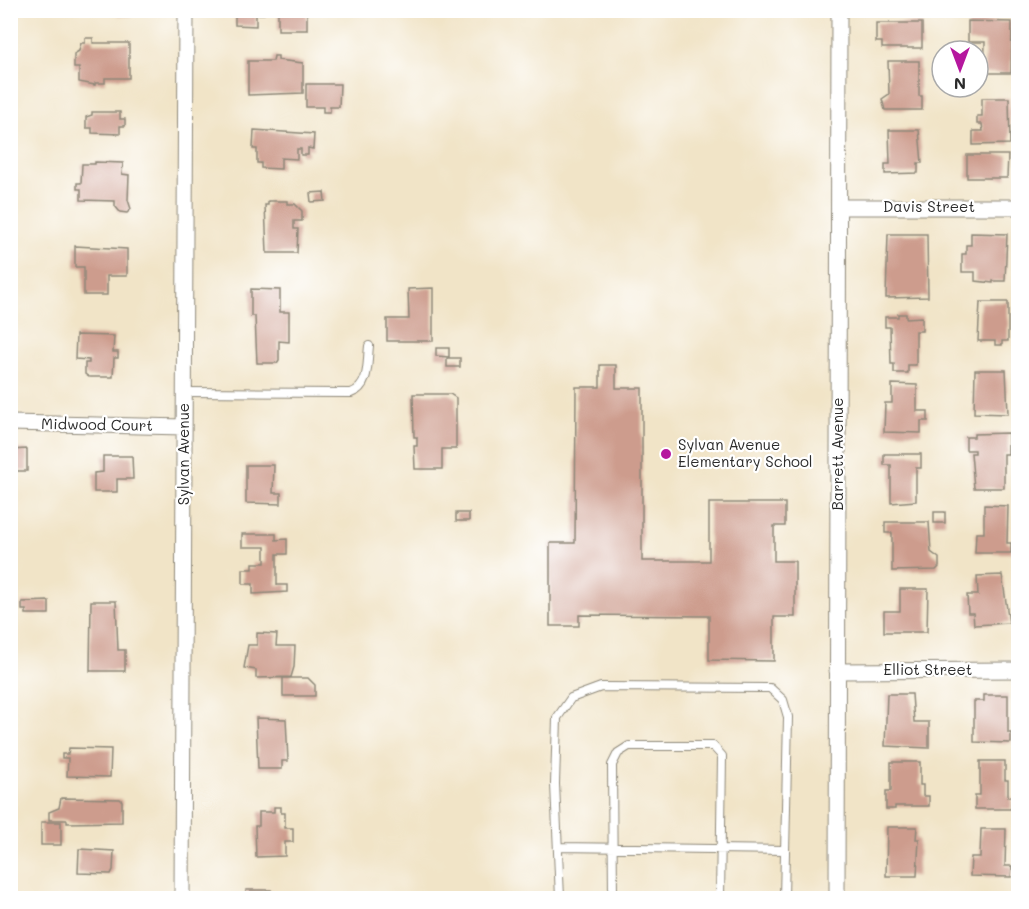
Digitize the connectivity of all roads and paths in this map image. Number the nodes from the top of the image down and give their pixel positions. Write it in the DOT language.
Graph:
graph roads {
  1 [pos="186,10"];
  2 [pos="839,10"];
  3 [pos="840,207"];
  4 [pos="1018,207"];
  5 [pos="369,346"];
  6 [pos="184,392"];
  7 [pos="10,423"];
  8 [pos="184,427"];
  9 [pos="1018,670"];
  10 [pos="837,671"];
  11 [pos="558,847"];
  12 [pos="613,848"];
  13 [pos="720,849"];
  14 [pos="784,850"];
  15 [pos="182,898"];
  16 [pos="560,898"];
  17 [pos="613,898"];
  18 [pos="720,898"];
  19 [pos="784,898"];
  20 [pos="837,898"];
  1 -- 6 [label="street, Sylvan Avenue"];
  2 -- 3 [label="street, Barrett Avenue"];
  3 -- 4 [label="street, Davis Street"];
  3 -- 10 [label="street, Barrett Avenue"];
  5 -- 6 [label="lane"];
  6 -- 8 [label="street, Sylvan Avenue"];
  7 -- 8 [label="street, Midwood Court"];
  8 -- 15 [label="street, Sylvan Avenue"];
  9 -- 10 [label="street, Elliot Street"];
  10 -- 20 [label="street, Barrett Avenue"];
  11 -- 12 [label="lane"];
  11 -- 14 [label="lane"];
  11 -- 16 [label="lane"];
  12 -- 13 [label="lane"];
  12 -- 13 [label="lane"];
  12 -- 17 [label="lane"];
  13 -- 14 [label="lane"];
  13 -- 18 [label="lane"];
  14 -- 19 [label="lane"];
}
